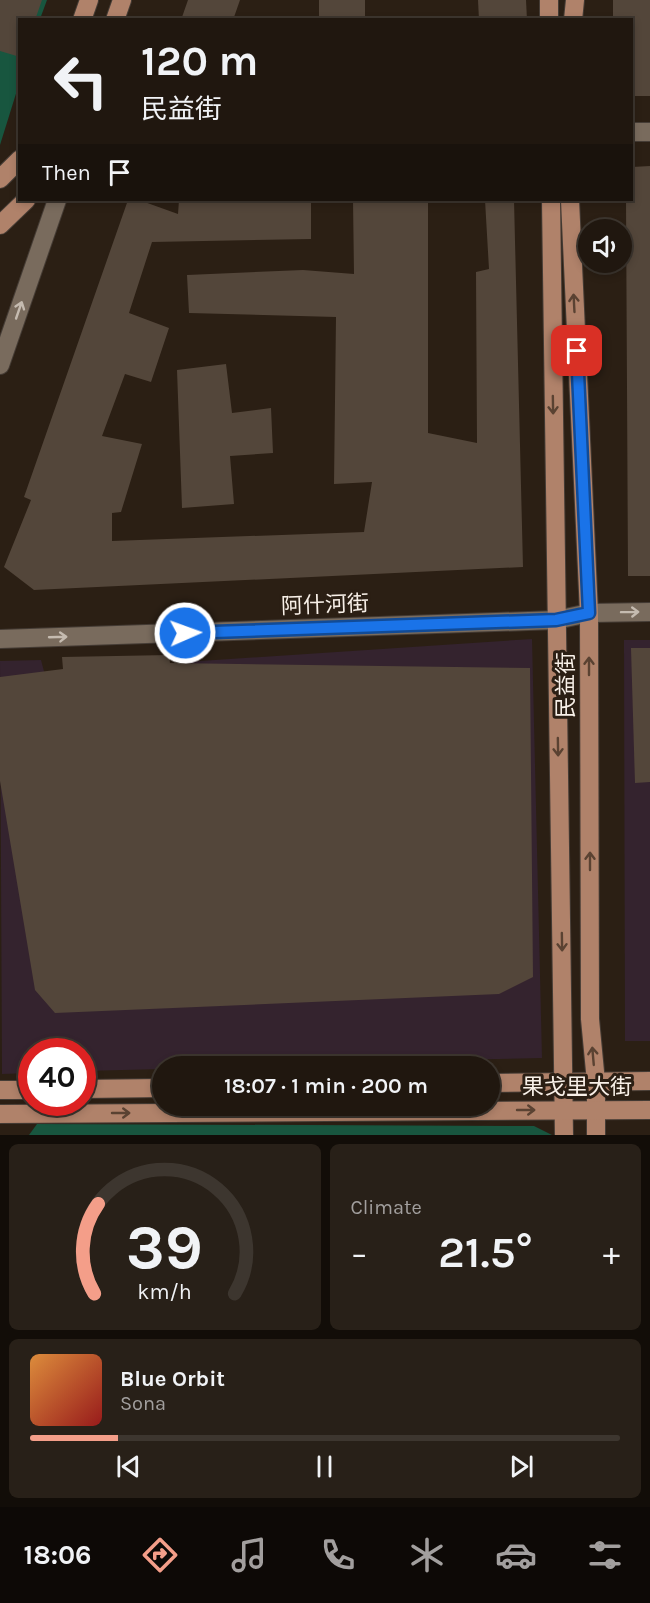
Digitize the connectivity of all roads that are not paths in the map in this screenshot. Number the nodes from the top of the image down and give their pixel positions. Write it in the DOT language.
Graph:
graph roads {
  1 [pos="89,0"];
  2 [pos="549,0"];
  3 [pos="575,0"];
  4 [pos="83,18"];
  5 [pos="549,18"];
  6 [pos="573,18"];
  7 [pos="633,132"];
  8 [pos="650,132"];
  9 [pos="18,161"];
  10 [pos="0,179"];
  11 [pos="25,201"];
  12 [pos="57,201"];
  13 [pos="551,201"];
  14 [pos="570,201"];
  15 [pos="0,225"];
  16 [pos="0,365"];
  17 [pos="650,612"];
  18 [pos="589,613"];
  19 [pos="556,620"];
  20 [pos="0,639"];
  21 [pos="564,1081"];
  22 [pos="650,1081"];
  23 [pos="596,1082"];
  24 [pos="500,1083"];
  25 [pos="152,1088"];
  26 [pos="96,1089"];
  27 [pos="0,1090"];
  28 [pos="18,1090"];
  29 [pos="564,1109"];
  30 [pos="650,1110"];
  31 [pos="596,1111"];
  32 [pos="0,1114"];
  33 [pos="564,1135"];
  34 [pos="596,1135"];
  1 -- 4 [label="main road"];
  2 -- 5 [label="main road"];
  3 -- 6 [label="main road"];
  7 -- 8 [label="street"];
  9 -- 10 [label="main road"];
  11 -- 15 [label="main road"];
  16 -- 12 [label="street, one-way"];
  13 -- 19 [label="main road, 民益街, one-way"];
  18 -- 14 [label="main road, 民益街, one-way"];
  18 -- 17 [label="street, 阿什河街, one-way"];
  18 -- 19 [label="street, 阿什河街"];
  23 -- 18 [label="main road, 民益街, one-way"];
  20 -- 19 [label="street, 阿什河街, one-way"];
  19 -- 21 [label="main road, 民益街, one-way"];
  21 -- 23 [label="main road, 果戈里大街"];
  21 -- 24 [label="main road, 果戈里大街"];
  21 -- 29 [label="main road, 民益街"];
  22 -- 23 [label="main road, 果戈里大街"];
  23 -- 31 [label="main road, 民益街"];
  25 -- 26 [label="main road"];
  27 -- 28 [label="main road"];
  29 -- 31 [label="main road, 果戈里大街"];
  32 -- 29 [label="main road, 果戈里大街, one-way"];
  29 -- 33 [label="main road, 民益街"];
  30 -- 31 [label="main road, 果戈里大街"];
  31 -- 34 [label="main road, 民益街"];
}
